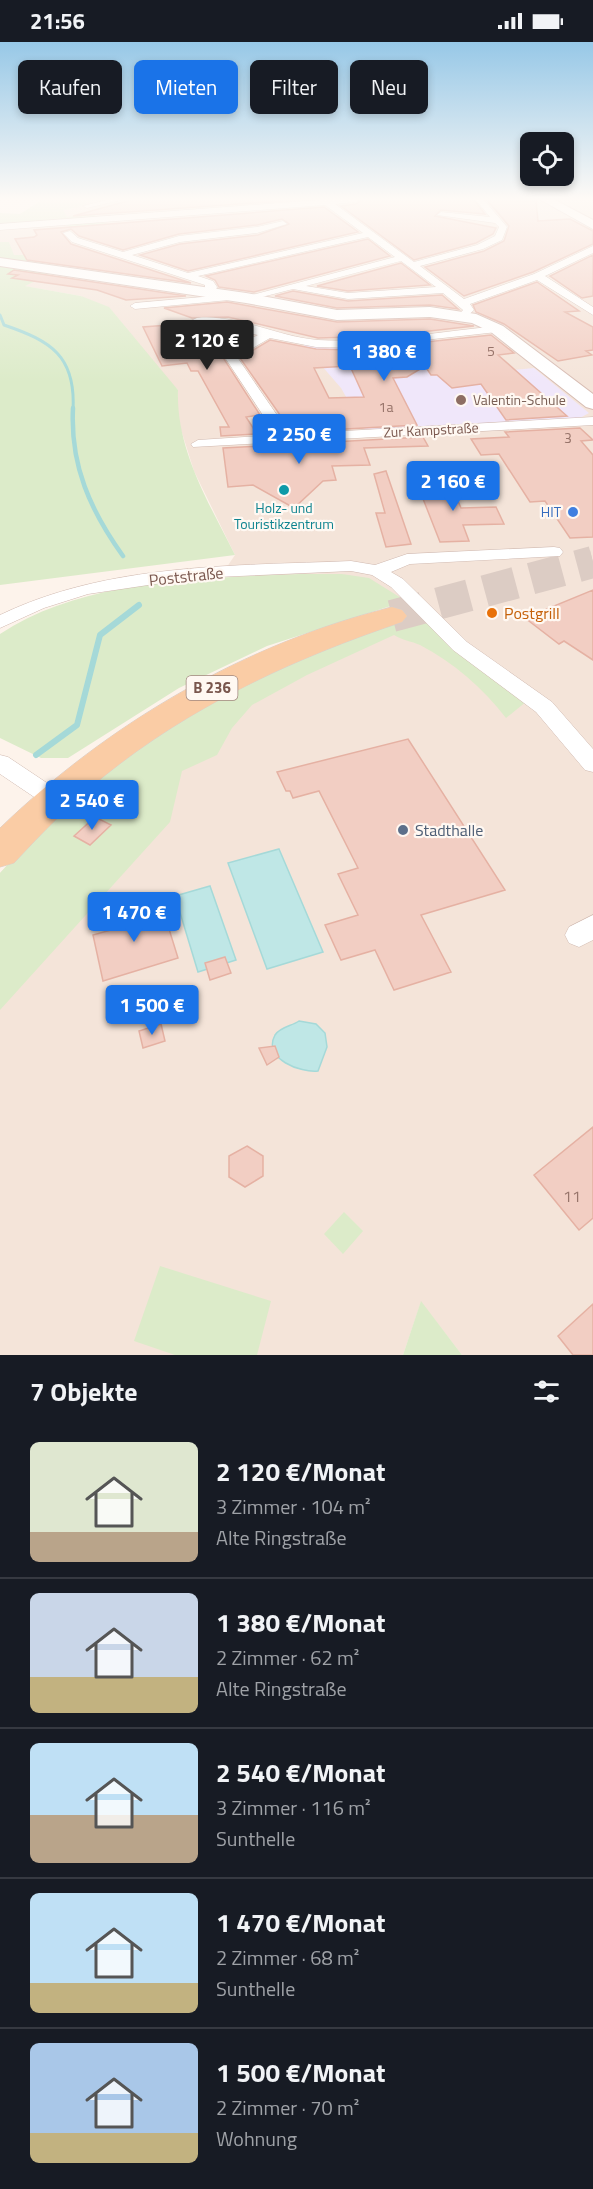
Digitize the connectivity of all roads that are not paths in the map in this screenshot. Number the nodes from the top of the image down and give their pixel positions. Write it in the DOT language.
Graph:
graph roads {
  1 [pos="142,261"];
  2 [pos="251,261"];
  3 [pos="389,261"];
  4 [pos="407,261"];
  5 [pos="426,261"];
  6 [pos="568,261"];
  7 [pos="0,262"];
  8 [pos="413,265"];
  9 [pos="187,276"];
  10 [pos="538,276"];
  11 [pos="291,286"];
  12 [pos="445,290"];
  13 [pos="210,293"];
  14 [pos="242,298"];
  15 [pos="135,306"];
  16 [pos="464,310"];
  17 [pos="593,312"];
  18 [pos="497,329"];
  19 [pos="268,334"];
  20 [pos="255,341"];
  21 [pos="593,403"];
  22 [pos="593,421"];
  23 [pos="286,439"];
  24 [pos="198,444"];
  25 [pos="554,552"];
  26 [pos="377,571"];
  27 [pos="392,616"];
  28 [pos="0,622"];
  29 [pos="0,763"];
  30 [pos="593,764"];
  31 [pos="54,799"];
  32 [pos="0,852"];
  1 -- 9 [label="street"];
  2 -- 9 [label="street"];
  3 -- 11 [label="street"];
  4 -- 8 [label="street"];
  5 -- 8 [label="street"];
  6 -- 10 [label="street"];
  7 -- 13 [label="main road"];
  8 -- 12 [label="street"];
  9 -- 13 [label="street"];
  10 -- 16 [label="street"];
  10 -- 17 [label="street"];
  11 -- 12 [label="street"];
  11 -- 14 [label="street"];
  12 -- 16 [label="street"];
  13 -- 14 [label="main road"];
  14 -- 15 [label="street"];
  14 -- 16 [label="main road"];
  16 -- 18 [label="main road"];
  18 -- 19 [label="street"];
  18 -- 21 [label="main road"];
  19 -- 20 [label="street"];
  19 -- 20 [label="street"];
  20 -- 23 [label="street"];
  22 -- 23 [label="street, Zur Kampstraße"];
  23 -- 24 [label="street, Zur Kampstraße"];
  25 -- 26 [label="street"];
  26 -- 28 [label="street, Poststraße"];
  26 -- 30 [label="street, Poststraße"];
  27 -- 31 [label="main road, B 236"];
  29 -- 31 [label="street"];
  31 -- 32 [label="main road, B 236"];
}
